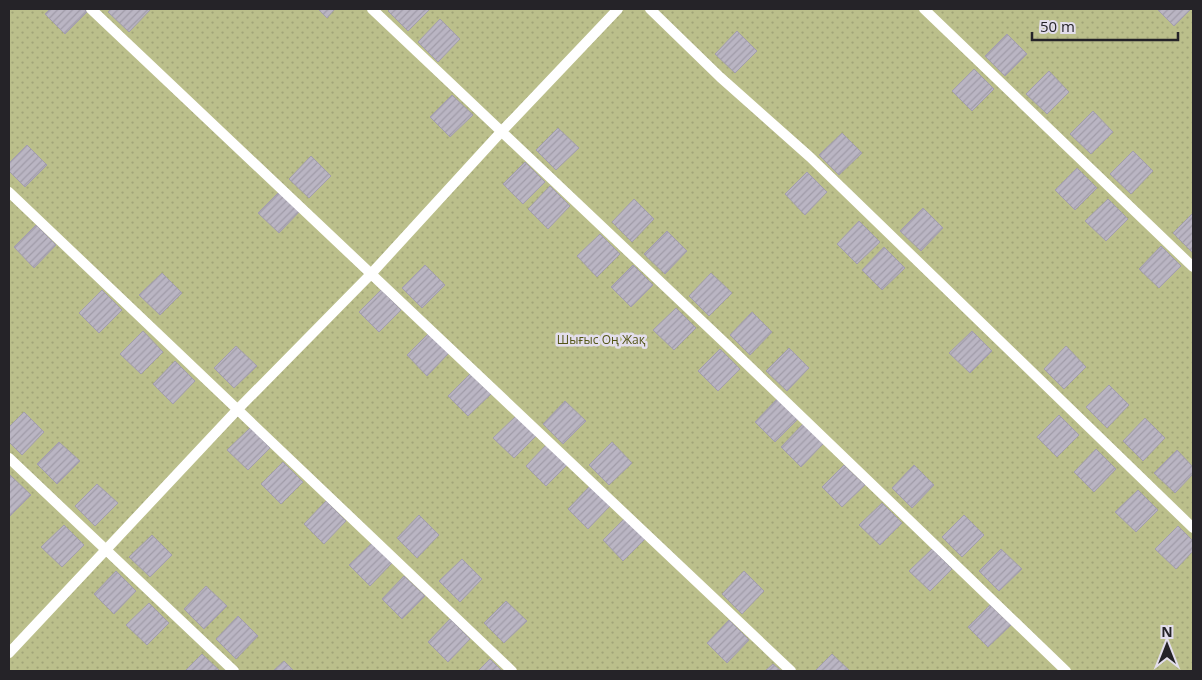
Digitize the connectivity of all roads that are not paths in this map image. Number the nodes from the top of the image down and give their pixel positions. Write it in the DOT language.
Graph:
graph roads {
  1 [pos="91,9"];
  2 [pos="372,9"];
  3 [pos="618,9"];
  4 [pos="650,9"];
  5 [pos="924,9"];
  6 [pos="501,132"];
  7 [pos="9,192"];
  8 [pos="1193,267"];
  9 [pos="370,275"];
  10 [pos="238,409"];
  11 [pos="9,458"];
  12 [pos="1193,528"];
  13 [pos="104,550"];
  14 [pos="9,653"];
  15 [pos="234,671"];
  16 [pos="512,671"];
  17 [pos="791,671"];
  18 [pos="1066,671"];
  1 -- 9 [label="lane"];
  2 -- 6 [label="lane"];
  3 -- 6 [label="lane"];
  4 -- 12 [label="lane"];
  5 -- 8 [label="lane"];
  6 -- 9 [label="lane"];
  6 -- 18 [label="lane"];
  7 -- 10 [label="lane"];
  9 -- 10 [label="lane"];
  9 -- 17 [label="lane"];
  10 -- 13 [label="lane"];
  10 -- 16 [label="lane"];
  11 -- 13 [label="lane"];
  13 -- 14 [label="lane"];
  13 -- 15 [label="lane"];
}
